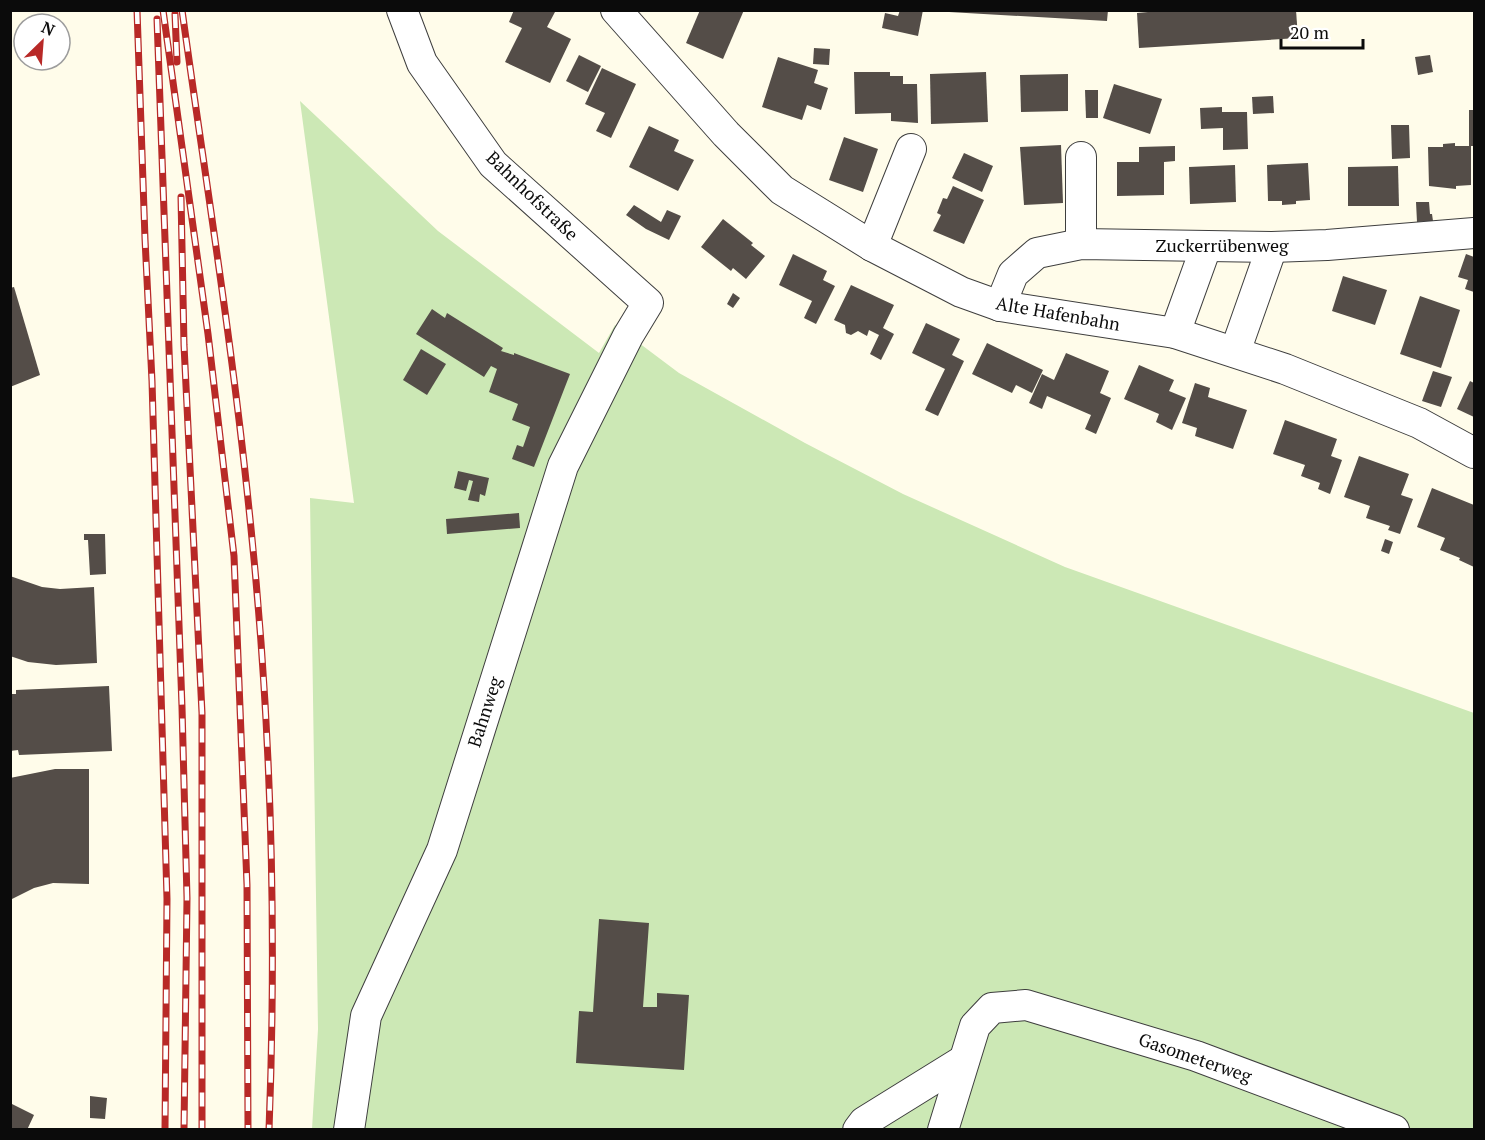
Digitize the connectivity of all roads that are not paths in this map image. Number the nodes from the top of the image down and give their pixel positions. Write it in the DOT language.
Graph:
graph roads {
  1 [pos="402,10"];
  2 [pos="616,10"];
  3 [pos="910,149"];
  4 [pos="1081,157"];
  5 [pos="1474,233"];
  6 [pos="1081,244"];
  7 [pos="872,246"];
  8 [pos="1206,246"];
  9 [pos="1272,247"];
  10 [pos="648,303"];
  11 [pos="1000,306"];
  12 [pos="1175,333"];
  13 [pos="1235,352"];
  14 [pos="1474,453"];
  15 [pos="964,1060"];
  16 [pos="349,1130"];
  17 [pos="858,1130"];
  18 [pos="943,1130"];
  19 [pos="1394,1130"];
  1 -- 10 [label="street, Bahnhofstraße"];
  2 -- 7 [label="street, Alte Hafenbahn"];
  3 -- 7 [label="street"];
  4 -- 6 [label="street"];
  5 -- 9 [label="street, Zuckerrübenweg"];
  6 -- 8 [label="street, Zuckerrübenweg"];
  6 -- 11 [label="street, Zuckerrübenweg"];
  7 -- 11 [label="street, Alte Hafenbahn"];
  8 -- 9 [label="street, Zuckerrübenweg"];
  8 -- 12 [label="street"];
  9 -- 13 [label="street"];
  10 -- 16 [label="street, Bahnweg"];
  11 -- 12 [label="street, Alte Hafenbahn"];
  12 -- 13 [label="street, Alte Hafenbahn"];
  13 -- 14 [label="street, Alte Hafenbahn"];
  15 -- 17 [label="street"];
  15 -- 18 [label="street"];
  15 -- 19 [label="street, Gasometerweg"];
}
